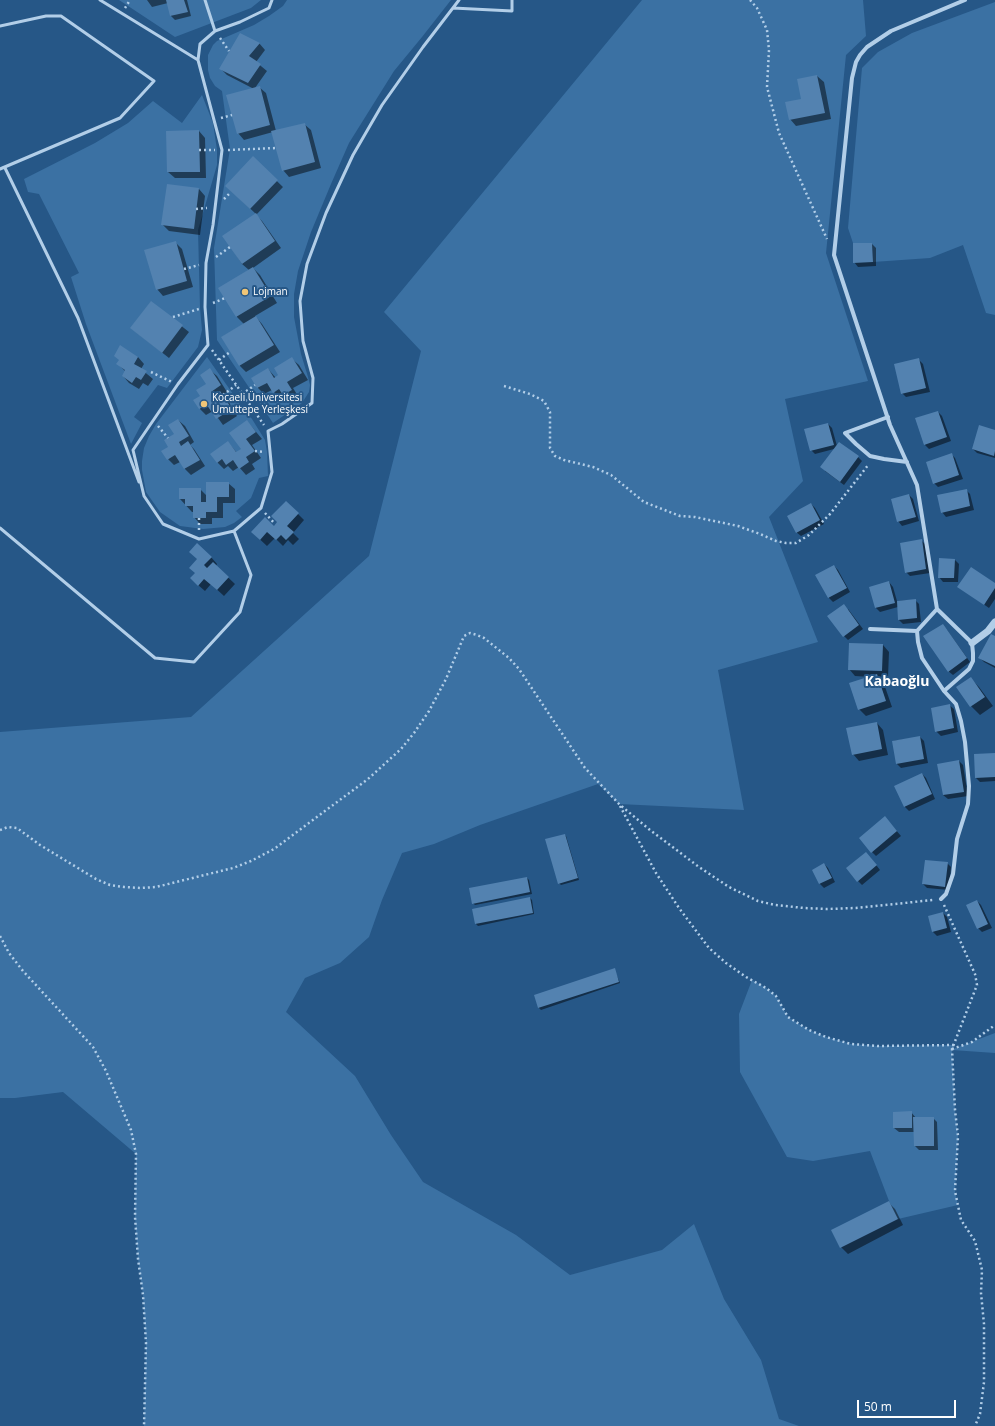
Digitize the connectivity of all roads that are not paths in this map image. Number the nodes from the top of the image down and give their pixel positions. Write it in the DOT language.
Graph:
graph roads {
  1 [pos="100,0"];
  2 [pos="205,0"];
  3 [pos="272,0"];
  4 [pos="459,0"];
  5 [pos="512,0"];
  6 [pos="965,0"];
  7 [pos="453,8"];
  8 [pos="0,26"];
  9 [pos="215,31"];
  10 [pos="198,60"];
  11 [pos="5,168"];
  12 [pos="0,169"];
  13 [pos="888,417"];
  14 [pos="907,462"];
  15 [pos="144,496"];
  16 [pos="0,528"];
  17 [pos="234,532"];
  18 [pos="937,609"];
  19 [pos="995,622"];
  20 [pos="870,629"];
  21 [pos="916,631"];
  22 [pos="972,643"];
  23 [pos="944,691"];
  24 [pos="941,899"];
  1 -- 10 [label="lane"];
  2 -- 9 [label="lane"];
  3 -- 9 [label="lane"];
  4 -- 7 [label="lane"];
  5 -- 7 [label="lane"];
  6 -- 13 [label="street"];
  7 -- 17 [label="lane"];
  8 -- 11 [label="lane"];
  9 -- 10 [label="lane"];
  10 -- 15 [label="lane"];
  11 -- 12 [label="lane"];
  11 -- 15 [label="lane"];
  13 -- 14 [label="street"];
  13 -- 14 [label="street"];
  14 -- 18 [label="street"];
  15 -- 17 [label="lane"];
  16 -- 17 [label="lane"];
  18 -- 21 [label="street"];
  18 -- 22 [label="street"];
  19 -- 22 [label="street"];
  20 -- 21 [label="street"];
  21 -- 23 [label="street"];
  22 -- 23 [label="street"];
  23 -- 24 [label="street"];
}
